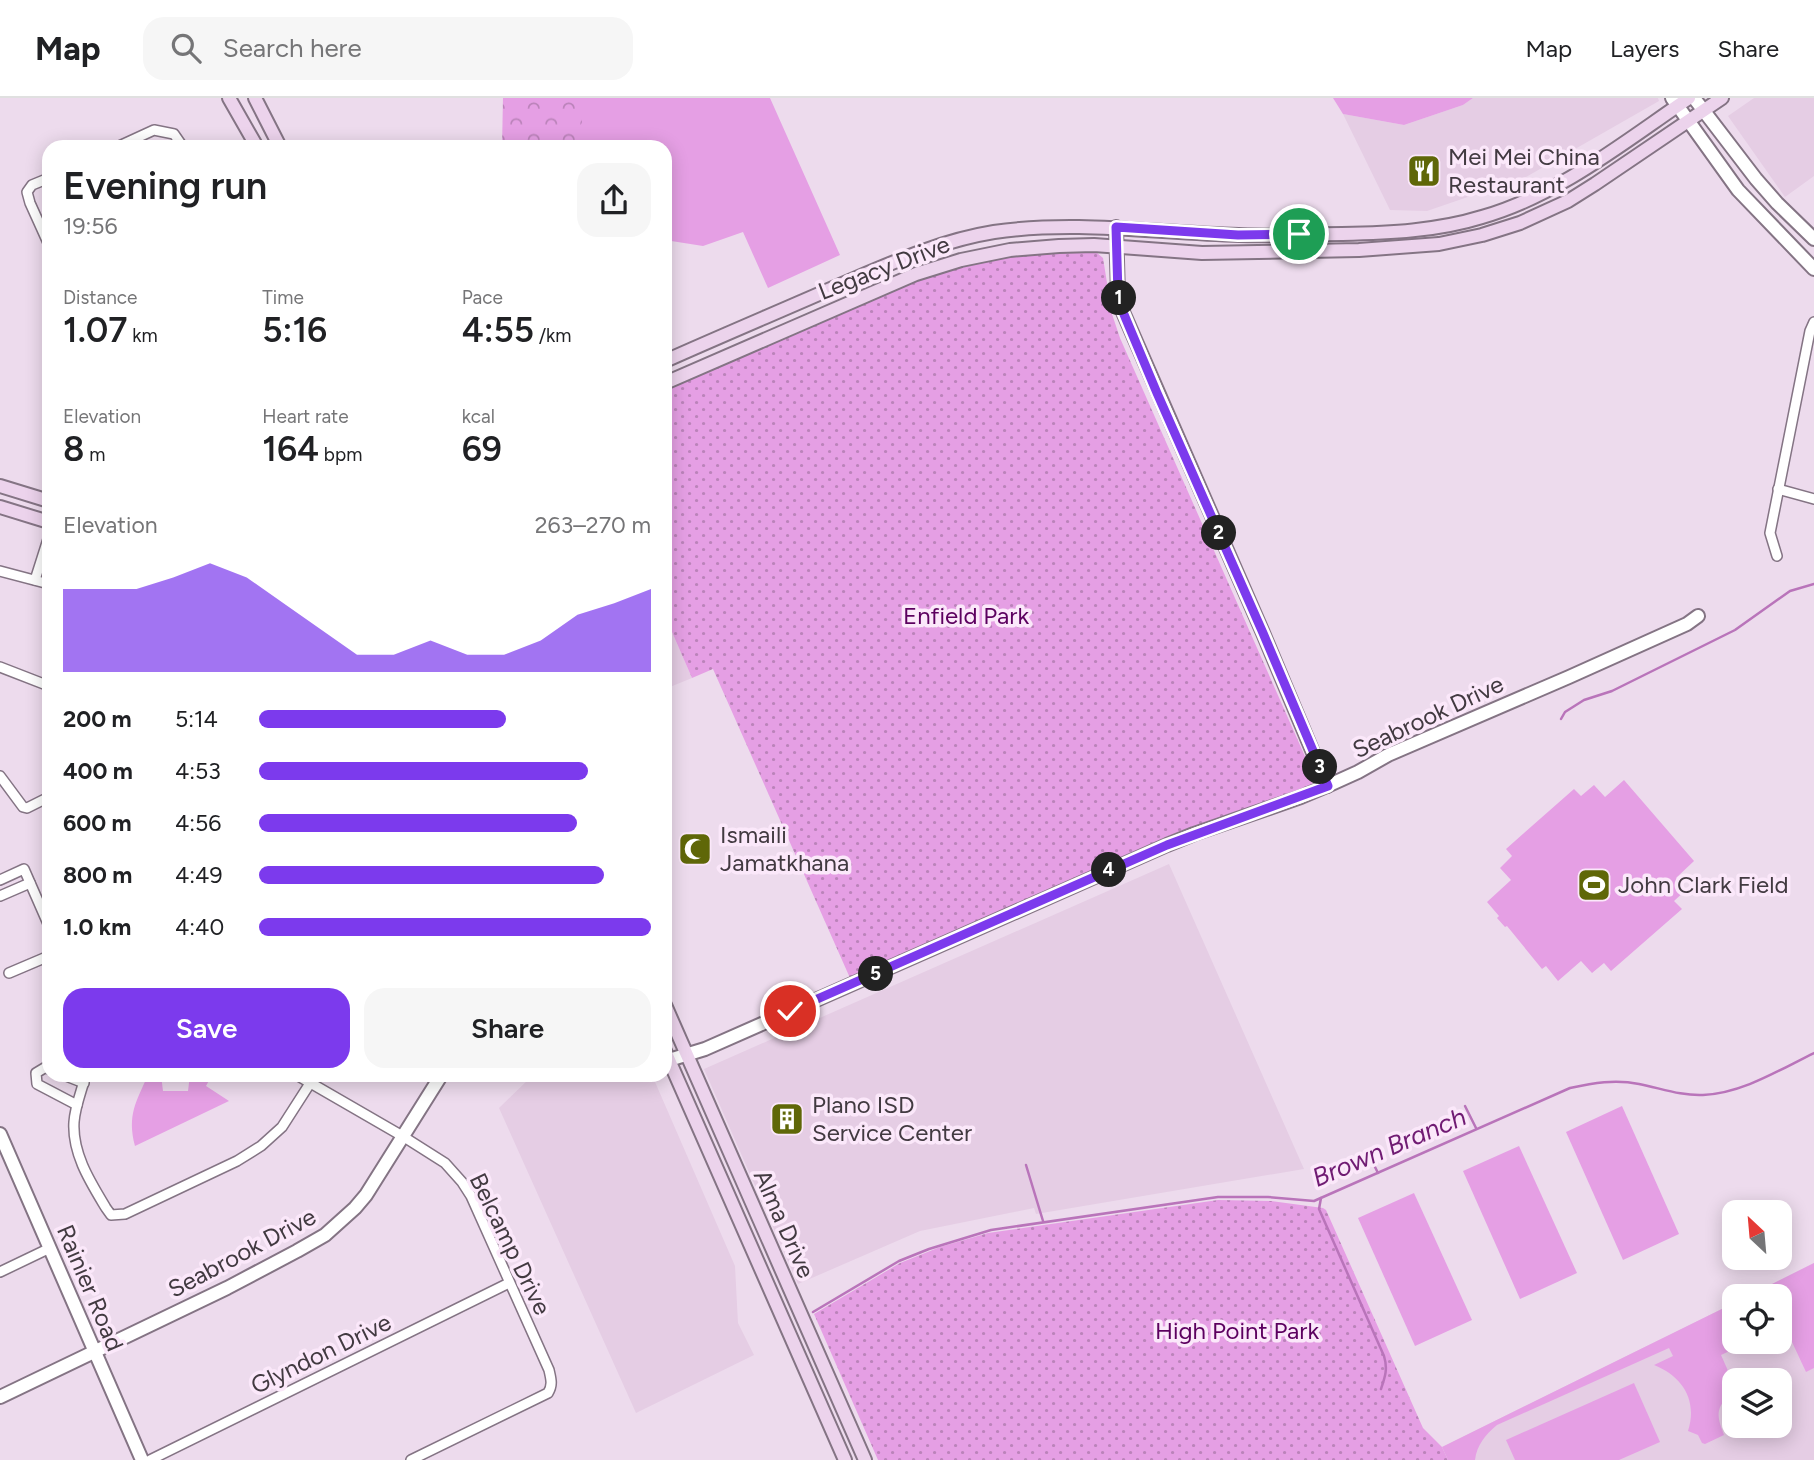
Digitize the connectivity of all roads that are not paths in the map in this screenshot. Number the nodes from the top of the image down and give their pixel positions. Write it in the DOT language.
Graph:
graph roads {
  1 [pos="229,98"];
  2 [pos="255,98"];
  3 [pos="1692,98"];
  4 [pos="1723,98"];
  5 [pos="1674,102"];
  6 [pos="1704,110"];
  7 [pos="1688,122"];
  8 [pos="132,140"];
  9 [pos="178,140"];
  10 [pos="253,140"];
  11 [pos="276,140"];
  12 [pos="42,181"];
  13 [pos="1497,212"];
  14 [pos="1116,227"];
  15 [pos="42,229"];
  16 [pos="1501,230"];
  17 [pos="1360,234"];
  18 [pos="1814,239"];
  19 [pos="1116,247"];
  20 [pos="1359,250"];
  21 [pos="1814,269"];
  22 [pos="1814,322"];
  23 [pos="687,351"];
  24 [pos="672,358"];
  25 [pos="1809,358"];
  26 [pos="697,369"];
  27 [pos="672,380"];
  28 [pos="0,486"];
  29 [pos="1779,489"];
  30 [pos="42,499"];
  31 [pos="1814,499"];
  32 [pos="0,507"];
  33 [pos="42,520"];
  34 [pos="1777,556"];
  35 [pos="42,558"];
  36 [pos="0,571"];
  37 [pos="35,580"];
  38 [pos="42,582"];
  39 [pos="1698,615"];
  40 [pos="0,667"];
  41 [pos="42,683"];
  42 [pos="0,776"];
  43 [pos="1328,786"];
  44 [pos="42,800"];
  45 [pos="0,880"];
  46 [pos="30,883"];
  47 [pos="0,896"];
  48 [pos="42,910"];
  49 [pos="42,959"];
  50 [pos="9,973"];
  51 [pos="672,1021"];
  52 [pos="672,1055"];
  53 [pos="687,1055"];
  54 [pos="672,1066"];
  55 [pos="42,1069"];
  56 [pos="84,1082"];
  57 [pos="307,1082"];
  58 [pos="437,1082"];
  59 [pos="310,1084"];
  60 [pos="77,1105"];
  61 [pos="404,1137"];
  62 [pos="2,1141"];
  63 [pos="767,1238"];
  64 [pos="751,1247"];
  65 [pos="50,1248"];
  66 [pos="0,1272"];
  67 [pos="509,1283"];
  68 [pos="94,1352"];
  69 [pos="0,1397"];
  70 [pos="142,1460"];
  71 [pos="150,1460"];
  72 [pos="411,1460"];
  73 [pos="845,1460"];
  74 [pos="865,1460"];
  1 -- 10 [label="main road"];
  2 -- 11 [label="main road"];
  3 -- 5 [label="main road, Legacy Drive"];
  3 -- 6 [label="street"];
  4 -- 6 [label="main road, Legacy Drive"];
  5 -- 7 [label="street"];
  5 -- 13 [label="main road, Legacy Drive"];
  6 -- 7 [label="main road, Legacy Drive"];
  6 -- 18 [label="street"];
  7 -- 16 [label="main road, Legacy Drive"];
  7 -- 21 [label="street"];
  8 -- 9 [label="street"];
  12 -- 15 [label="street"];
  13 -- 16 [label="main road"];
  13 -- 17 [label="main road, Legacy Drive"];
  14 -- 17 [label="main road, Legacy Drive"];
  14 -- 19 [label="street"];
  14 -- 23 [label="main road, Legacy Drive"];
  16 -- 20 [label="main road, Legacy Drive"];
  17 -- 20 [label="main road"];
  19 -- 20 [label="main road, Legacy Drive"];
  19 -- 26 [label="main road, Legacy Drive"];
  19 -- 43 [label="street"];
  22 -- 25 [label="street"];
  23 -- 24 [label="main road, Legacy Drive"];
  23 -- 26 [label="main road"];
  25 -- 29 [label="street"];
  26 -- 27 [label="main road, Legacy Drive"];
  28 -- 30 [label="main road"];
  29 -- 31 [label="street"];
  29 -- 34 [label="street"];
  32 -- 33 [label="main road"];
  35 -- 37 [label="street"];
  36 -- 37 [label="street"];
  37 -- 38 [label="street"];
  39 -- 43 [label="street, Seabrook Drive"];
  40 -- 41 [label="street"];
  42 -- 44 [label="street"];
  43 -- 53 [label="street, Seabrook Drive"];
  45 -- 46 [label="street"];
  46 -- 47 [label="street"];
  46 -- 48 [label="street"];
  49 -- 50 [label="street"];
  51 -- 53 [label="main road, Alma Drive"];
  52 -- 53 [label="street, Seabrook Drive"];
  53 -- 63 [label="main road, Alma Drive"];
  54 -- 64 [label="main road, Alma Drive"];
  55 -- 60 [label="street"];
  56 -- 60 [label="street"];
  57 -- 59 [label="street, Belcamp Drive"];
  58 -- 61 [label="street, Seabrook Drive"];
  59 -- 60 [label="street"];
  59 -- 61 [label="street, Belcamp Drive"];
  61 -- 67 [label="street, Belcamp Drive"];
  61 -- 68 [label="street, Seabrook Drive"];
  62 -- 65 [label="street, Rainier Road"];
  63 -- 64 [label="main road"];
  63 -- 74 [label="main road, Alma Drive"];
  64 -- 73 [label="main road, Alma Drive"];
  65 -- 66 [label="street"];
  65 -- 68 [label="street, Rainier Road"];
  67 -- 71 [label="street, Glyndon Drive"];
  67 -- 72 [label="street, Belcamp Drive"];
  68 -- 69 [label="street, Seabrook Drive"];
  68 -- 70 [label="street, Rainier Road"];
}
